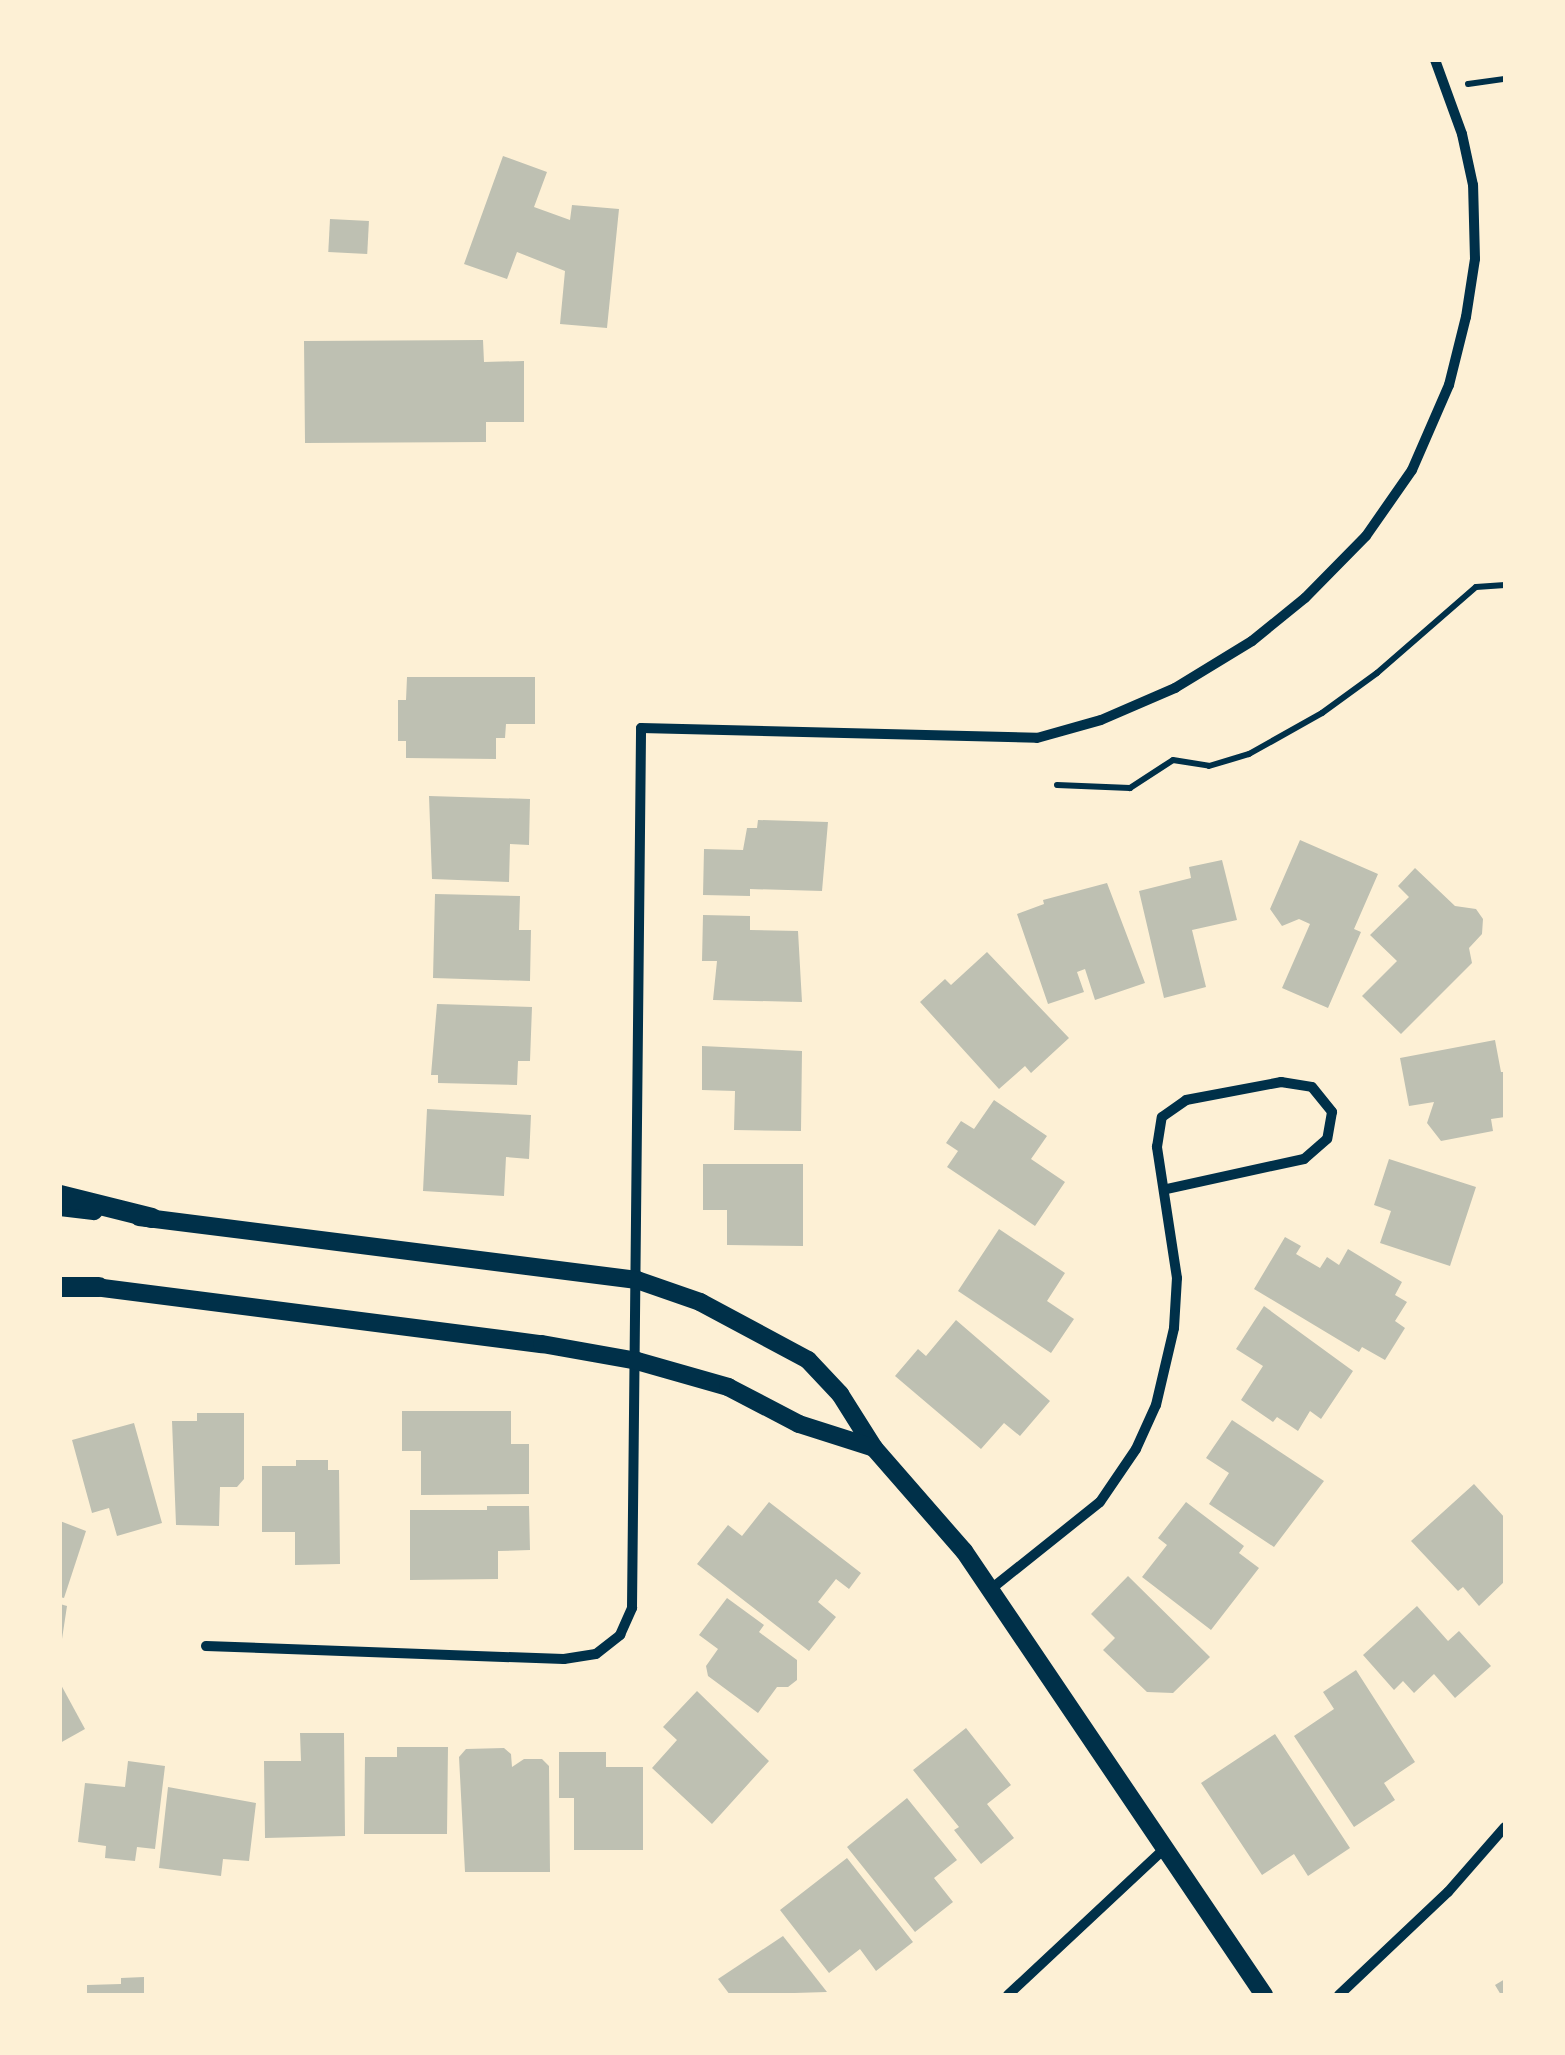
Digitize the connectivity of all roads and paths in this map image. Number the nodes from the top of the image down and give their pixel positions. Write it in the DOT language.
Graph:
graph roads {
  1 [pos="1434,60"];
  2 [pos="1496,80"];
  3 [pos="1505,80"];
  4 [pos="1448,90"];
  5 [pos="1505,90"];
  6 [pos="1505,585"];
  7 [pos="1057,785"];
  8 [pos="1166,1189"];
  9 [pos="60,1195"];
  10 [pos="60,1207"];
  11 [pos="152,1218"];
  12 [pos="637,1280"];
  13 [pos="60,1284"];
  14 [pos="99,1288"];
  15 [pos="636,1361"];
  16 [pos="874,1448"];
  17 [pos="991,1589"];
  18 [pos="206,1646"];
  19 [pos="1505,1827"];
  20 [pos="1164,1849"];
  21 [pos="1008,1995"];
  22 [pos="1264,1995"];
  23 [pos="1339,1995"];
  1 -- 4 [label="street"];
  2 -- 3 [label="path"];
  2 -- 4 [label="path"];
  2 -- 5 [label="path"];
  4 -- 12 [label="street"];
  6 -- 7 [label="path"];
  8 -- 8 [label="street"];
  8 -- 17 [label="street"];
  9 -- 11 [label="main road"];
  10 -- 11 [label="street"];
  11 -- 12 [label="street"];
  12 -- 15 [label="street"];
  12 -- 16 [label="street"];
  13 -- 14 [label="main road"];
  14 -- 15 [label="street"];
  15 -- 16 [label="street"];
  15 -- 18 [label="street"];
  16 -- 17 [label="street"];
  17 -- 20 [label="street"];
  19 -- 23 [label="street"];
  20 -- 21 [label="street"];
  20 -- 22 [label="street"];
}
